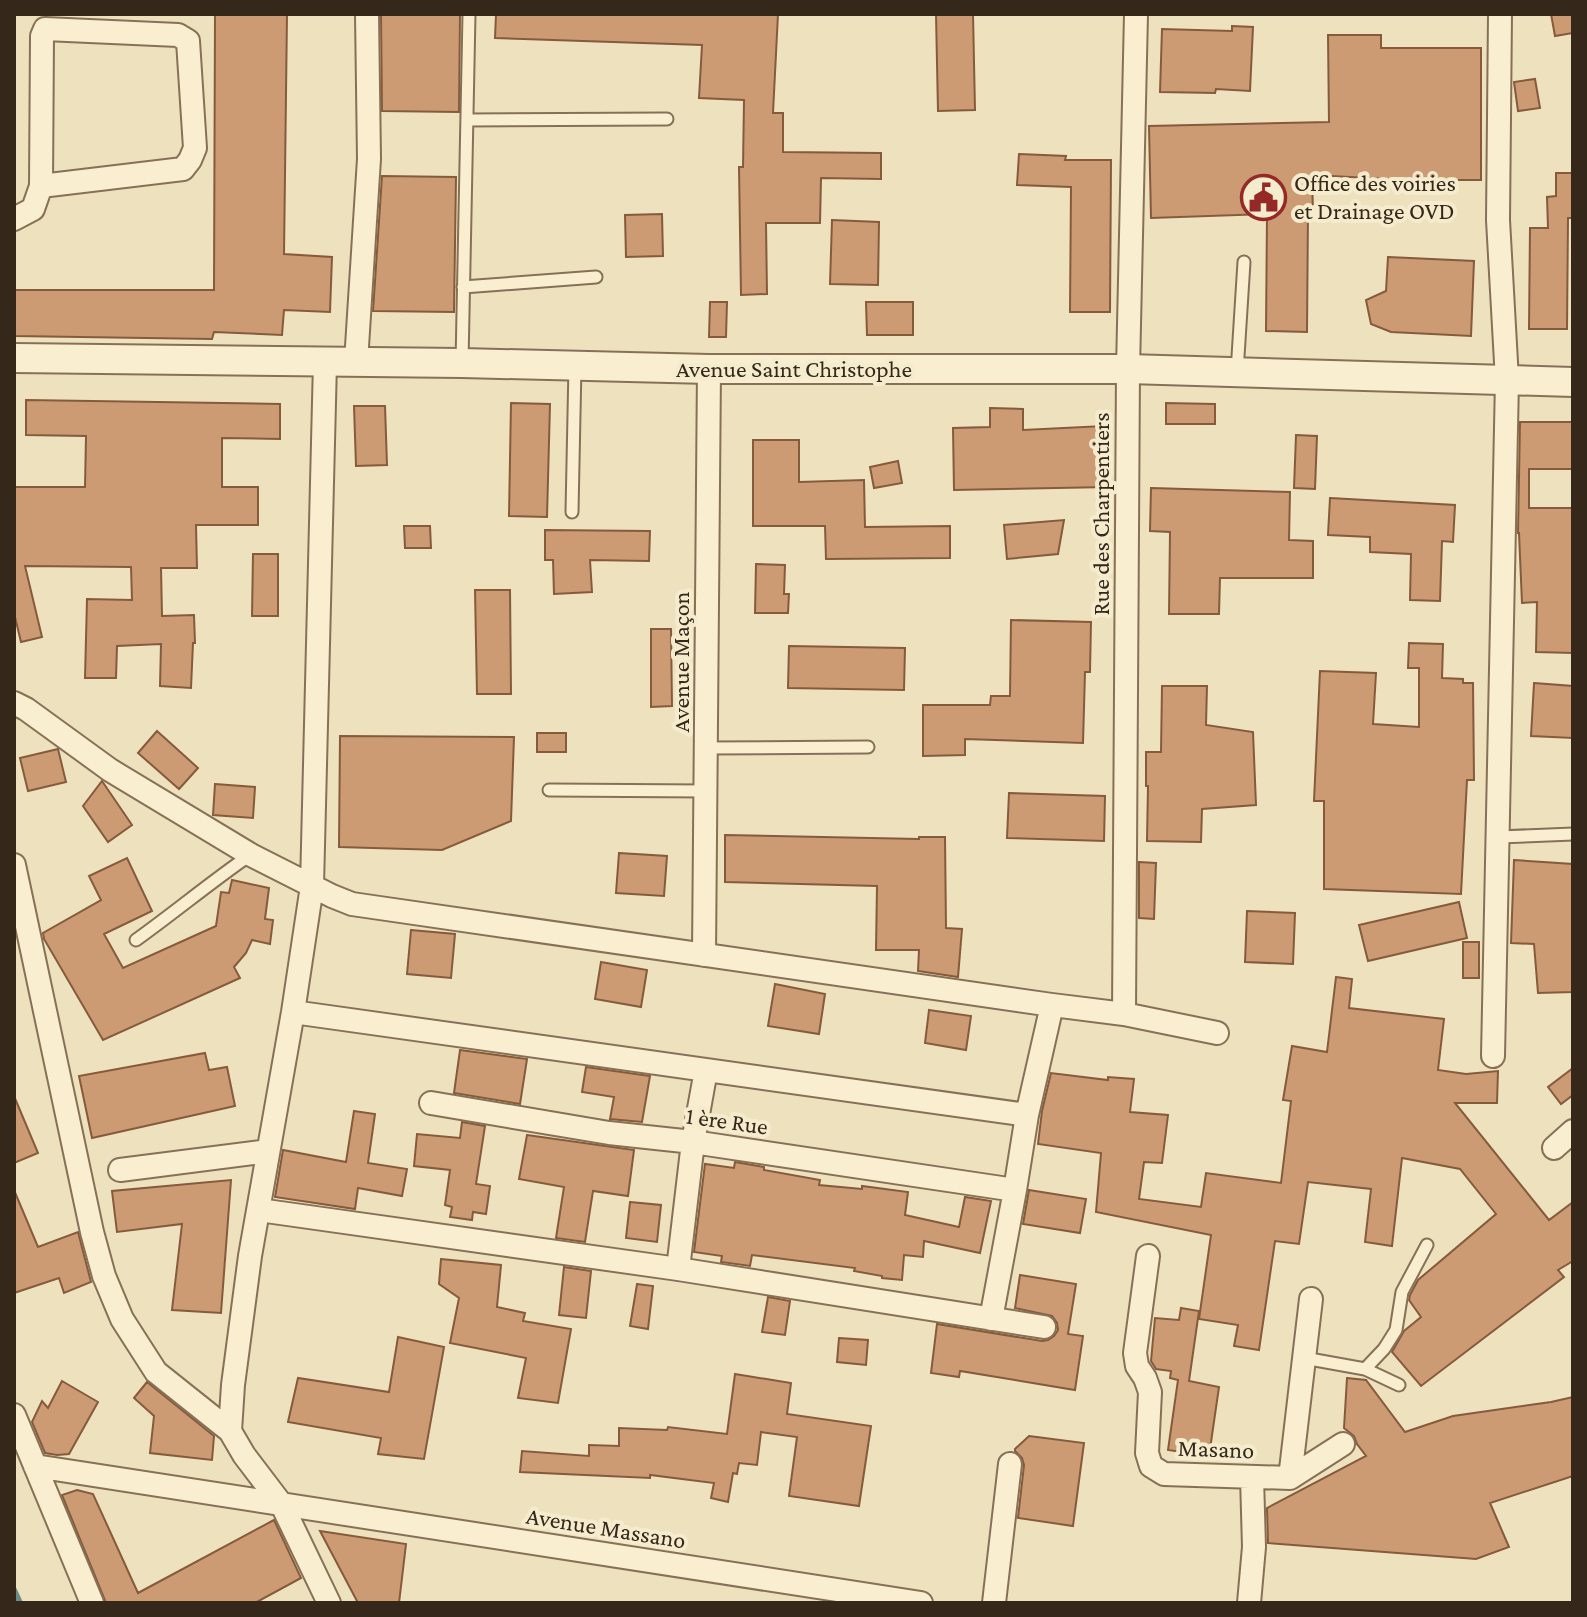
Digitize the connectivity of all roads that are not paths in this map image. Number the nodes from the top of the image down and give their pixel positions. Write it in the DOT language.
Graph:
graph roads {
  1 [pos="367,14"];
  2 [pos="469,14"];
  3 [pos="1136,14"];
  4 [pos="1500,14"];
  5 [pos="667,119"];
  6 [pos="467,120"];
  7 [pos="41,186"];
  8 [pos="14,219"];
  9 [pos="1244,262"];
  10 [pos="596,277"];
  11 [pos="463,287"];
  12 [pos="14,358"];
  13 [pos="325,362"];
  14 [pos="356,362"];
  15 [pos="462,363"];
  16 [pos="575,366"];
  17 [pos="709,369"];
  18 [pos="1128,369"];
  19 [pos="1237,373"];
  20 [pos="1507,380"];
  21 [pos="1573,382"];
  22 [pos="572,512"];
  23 [pos="14,703"];
  24 [pos="868,747"];
  25 [pos="706,748"];
  26 [pos="549,790"];
  27 [pos="706,791"];
  28 [pos="1573,834"];
  29 [pos="1498,837"];
  30 [pos="251,855"];
  31 [pos="14,865"];
  32 [pos="312,886"];
  33 [pos="136,940"];
  34 [pos="704,955"];
  35 [pos="1052,1005"];
  36 [pos="293,1012"];
  37 [pos="1124,1014"];
  38 [pos="1217,1033"];
  39 [pos="1493,1056"];
  40 [pos="706,1070"];
  41 [pos="431,1103"];
  42 [pos="1027,1115"];
  43 [pos="1573,1131"];
  44 [pos="693,1142"];
  45 [pos="1554,1148"];
  46 [pos="268,1151"];
  47 [pos="120,1170"];
  48 [pos="1015,1190"];
  49 [pos="259,1210"];
  50 [pos="1427,1245"];
  51 [pos="1148,1256"];
  52 [pos="678,1269"];
  53 [pos="1311,1299"];
  54 [pos="991,1319"];
  55 [pos="1044,1327"];
  56 [pos="1304,1358"];
  57 [pos="1365,1369"];
  58 [pos="1399,1385"];
  59 [pos="14,1415"];
  60 [pos="230,1431"];
  61 [pos="1343,1444"];
  62 [pos="1010,1464"];
  63 [pos="35,1466"];
  64 [pos="1252,1477"];
  65 [pos="1290,1478"];
  66 [pos="282,1505"];
  67 [pos="92,1603"];
  68 [pos="329,1603"];
  69 [pos="921,1603"];
  70 [pos="994,1603"];
  71 [pos="1249,1603"];
  1 -- 14 [label="street"];
  2 -- 6 [label="lane"];
  3 -- 18 [label="street, Rue des Charpentiers"];
  4 -- 20 [label="street"];
  5 -- 6 [label="lane"];
  6 -- 11 [label="lane"];
  7 -- 7 [label="street"];
  7 -- 8 [label="street"];
  9 -- 19 [label="lane"];
  10 -- 11 [label="lane"];
  11 -- 15 [label="lane"];
  12 -- 13 [label="street, Avenue Saint Christophe"];
  13 -- 14 [label="street, Avenue Saint Christophe"];
  13 -- 32 [label="street"];
  14 -- 15 [label="street, Avenue Saint Christophe"];
  15 -- 16 [label="street, Avenue Saint Christophe"];
  16 -- 17 [label="street, Avenue Saint Christophe"];
  16 -- 22 [label="lane"];
  17 -- 18 [label="street, Avenue Saint Christophe"];
  17 -- 25 [label="street, Avenue Maçon"];
  18 -- 19 [label="street, Avenue Saint Christophe"];
  18 -- 37 [label="street, Rue des Charpentiers"];
  19 -- 20 [label="street, Avenue Saint Christophe"];
  20 -- 21 [label="street, Avenue Saint Christophe"];
  20 -- 29 [label="street"];
  23 -- 30 [label="street"];
  24 -- 25 [label="lane"];
  25 -- 27 [label="street, Avenue Maçon"];
  26 -- 27 [label="lane"];
  27 -- 34 [label="street, Avenue Maçon"];
  28 -- 29 [label="lane"];
  29 -- 39 [label="street"];
  30 -- 32 [label="street"];
  30 -- 33 [label="lane"];
  31 -- 60 [label="street"];
  32 -- 34 [label="street"];
  32 -- 36 [label="street"];
  34 -- 35 [label="street"];
  35 -- 37 [label="street"];
  35 -- 42 [label="street"];
  36 -- 40 [label="street"];
  36 -- 46 [label="street"];
  37 -- 38 [label="street"];
  40 -- 42 [label="street"];
  40 -- 44 [label="street"];
  41 -- 44 [label="street, 1 ère Rue"];
  42 -- 48 [label="street"];
  43 -- 45 [label="street"];
  44 -- 48 [label="street, 1 ère Rue"];
  44 -- 52 [label="street"];
  46 -- 47 [label="street"];
  46 -- 49 [label="street"];
  48 -- 54 [label="street"];
  49 -- 52 [label="street"];
  49 -- 60 [label="street"];
  50 -- 57 [label="lane"];
  51 -- 64 [label="street, Masano"];
  52 -- 54 [label="street"];
  53 -- 56 [label="street"];
  54 -- 55 [label="street"];
  56 -- 57 [label="lane"];
  56 -- 65 [label="street"];
  57 -- 58 [label="lane"];
  59 -- 63 [label="street"];
  60 -- 66 [label="street"];
  61 -- 65 [label="street"];
  62 -- 70 [label="street"];
  63 -- 66 [label="street, Avenue Massano"];
  63 -- 67 [label="street"];
  64 -- 65 [label="street, Masano"];
  64 -- 71 [label="street"];
  66 -- 68 [label="street"];
  66 -- 69 [label="street, Avenue Massano"];
}
